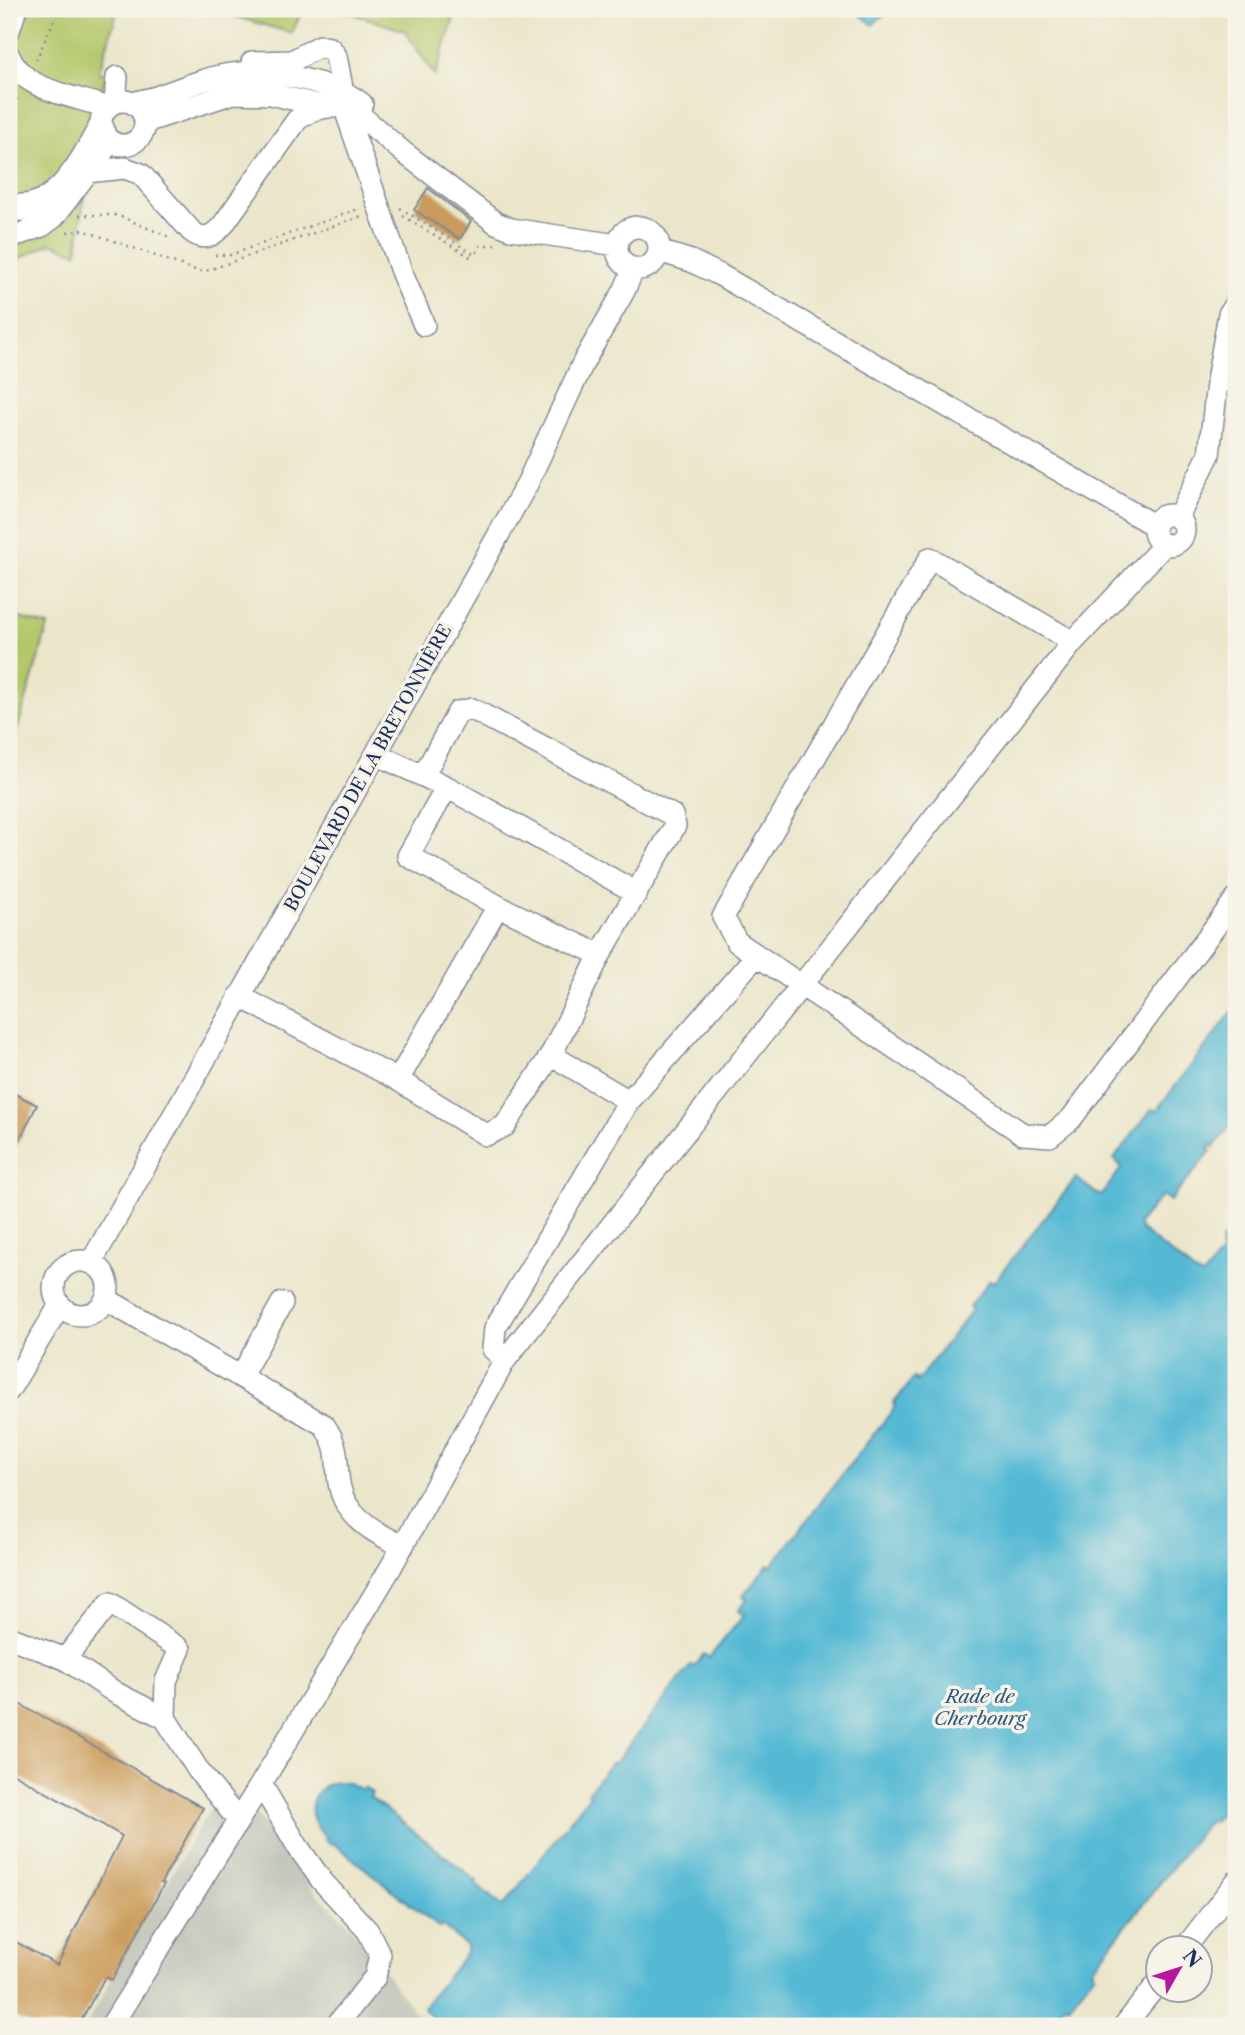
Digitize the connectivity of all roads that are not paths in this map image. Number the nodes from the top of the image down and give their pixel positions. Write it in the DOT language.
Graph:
graph roads {
  1 [pos="16,9"];
  2 [pos="9,30"];
  3 [pos="9,56"];
  4 [pos="117,77"];
  5 [pos="338,102"];
  6 [pos="119,118"];
  7 [pos="145,122"];
  8 [pos="86,172"];
  9 [pos="141,174"];
  10 [pos="9,206"];
  11 [pos="9,238"];
  12 [pos="619,240"];
  13 [pos="659,251"];
  14 [pos="634,268"];
  15 [pos="1236,302"];
  16 [pos="424,326"];
  17 [pos="1160,535"];
  18 [pos="1073,642"];
  19 [pos="376,754"];
  20 [pos="423,776"];
  21 [pos="447,787"];
  22 [pos="637,893"];
  23 [pos="1236,899"];
  24 [pos="498,905"];
  25 [pos="600,955"];
  26 [pos="756,956"];
  27 [pos="800,985"];
  28 [pos="239,996"];
  29 [pos="551,1055"];
  30 [pos="398,1080"];
  31 [pos="629,1101"];
  32 [pos="91,1263"];
  33 [pos="106,1299"];
  34 [pos="282,1303"];
  35 [pos="60,1305"];
  36 [pos="505,1360"];
  37 [pos="241,1376"];
  38 [pos="9,1390"];
  39 [pos="403,1546"];
  40 [pos="9,1637"];
  41 [pos="65,1659"];
  42 [pos="165,1718"];
  43 [pos="261,1784"];
  44 [pos="238,1820"];
  45 [pos="1236,1882"];
  46 [pos="1196,1934"];
  47 [pos="1144,2000"];
  48 [pos="111,2026"];
  49 [pos="336,2026"];
  50 [pos="1124,2026"];
  1 -- 2 [label="street"];
  3 -- 6 [label="street"];
  4 -- 6 [label="street"];
  5 -- 6 [label="street"];
  5 -- 6 [label="street"];
  5 -- 7 [label="street"];
  5 -- 9 [label="street"];
  5 -- 12 [label="street"];
  5 -- 12 [label="street"];
  5 -- 16 [label="street"];
  6 -- 7 [label="street"];
  6 -- 7 [label="street"];
  6 -- 8 [label="street"];
  6 -- 9 [label="street"];
  6 -- 10 [label="main road"];
  8 -- 9 [label="street"];
  8 -- 11 [label="street"];
  12 -- 13 [label="street"];
  12 -- 14 [label="street"];
  13 -- 14 [label="street"];
  13 -- 17 [label="street"];
  14 -- 19 [label="street, BOULEVARD DE LA BRETONNIÈRE"];
  15 -- 17 [label="street"];
  17 -- 18 [label="street"];
  18 -- 26 [label="street"];
  18 -- 27 [label="street"];
  19 -- 20 [label="street"];
  19 -- 28 [label="street, BOULEVARD DE LA BRETONNIÈRE"];
  20 -- 21 [label="street"];
  20 -- 22 [label="street"];
  21 -- 22 [label="street"];
  21 -- 24 [label="street"];
  22 -- 25 [label="street"];
  23 -- 27 [label="street"];
  24 -- 25 [label="street"];
  24 -- 30 [label="street"];
  25 -- 29 [label="street"];
  26 -- 27 [label="street"];
  26 -- 31 [label="street"];
  27 -- 36 [label="street"];
  28 -- 30 [label="street"];
  28 -- 32 [label="street, BOULEVARD DE LA BRETONNIÈRE"];
  29 -- 30 [label="street"];
  29 -- 31 [label="street"];
  31 -- 36 [label="street"];
  32 -- 33 [label="street"];
  32 -- 35 [label="street"];
  33 -- 35 [label="street"];
  33 -- 37 [label="street"];
  34 -- 37 [label="street"];
  35 -- 38 [label="street"];
  36 -- 39 [label="street"];
  37 -- 39 [label="street"];
  39 -- 43 [label="street"];
  40 -- 41 [label="street"];
  41 -- 42 [label="street"];
  41 -- 42 [label="street"];
  42 -- 44 [label="street"];
  43 -- 44 [label="street"];
  43 -- 49 [label="street"];
  44 -- 48 [label="street"];
  45 -- 46 [label="street"];
  47 -- 50 [label="street"];
}
